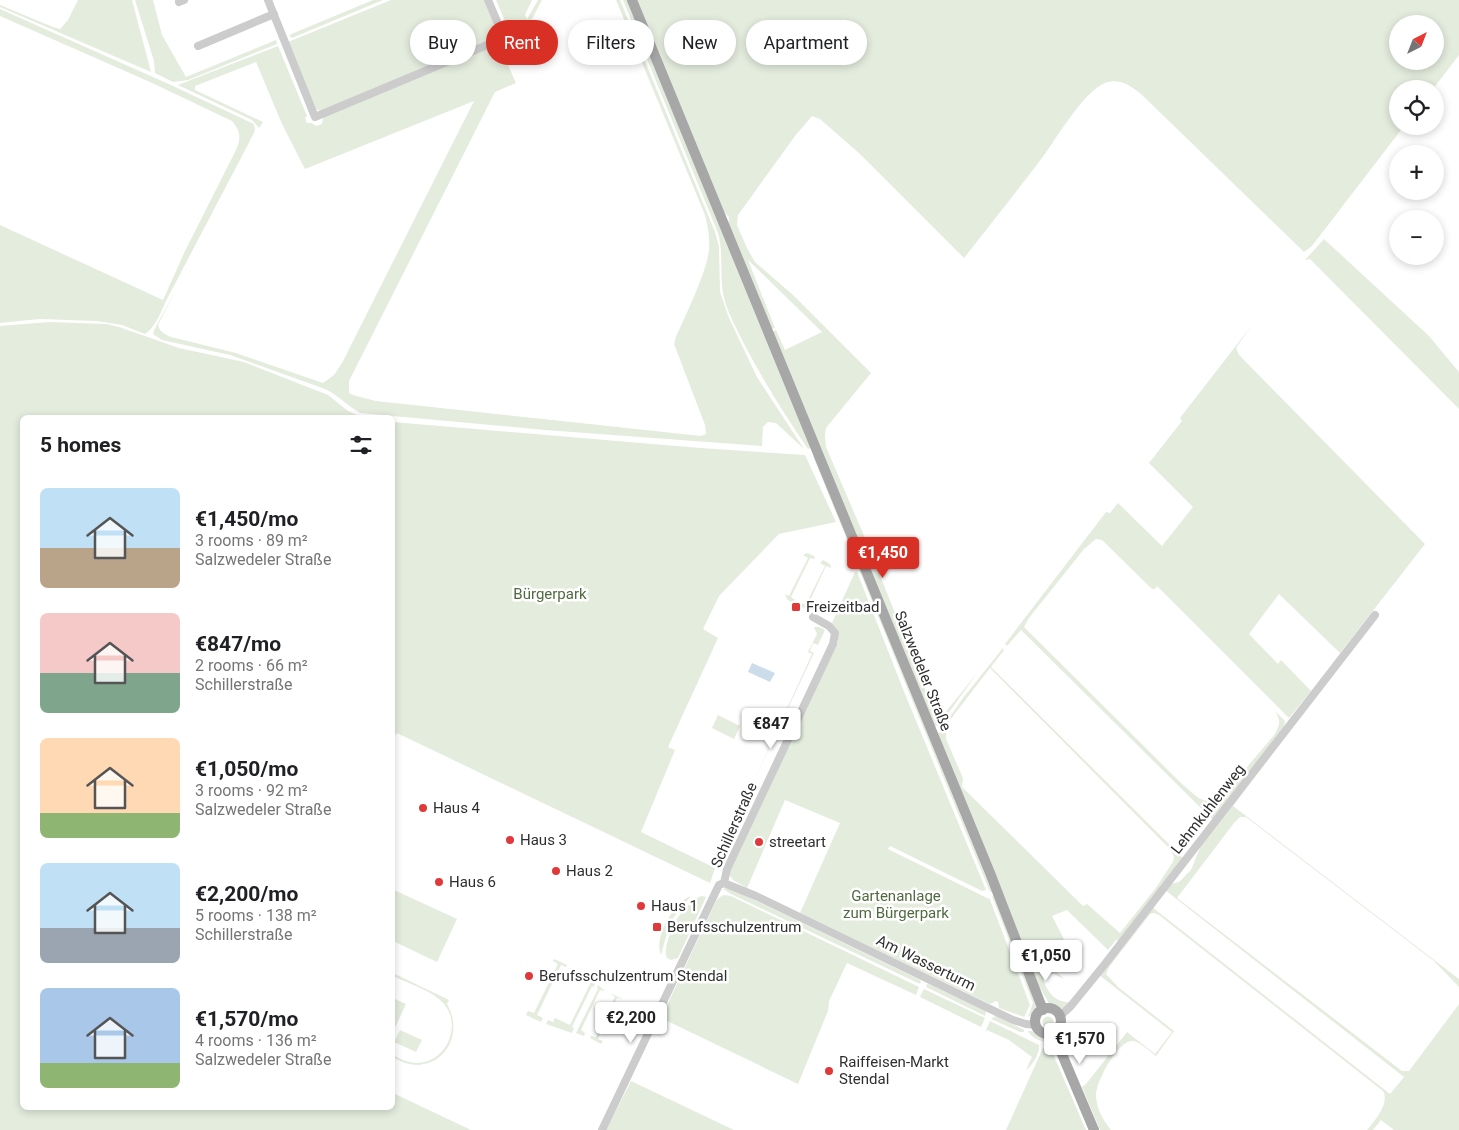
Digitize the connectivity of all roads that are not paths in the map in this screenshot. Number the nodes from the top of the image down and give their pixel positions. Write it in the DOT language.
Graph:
graph roads {
  1 [pos="268,0"];
  2 [pos="488,0"];
  3 [pos="632,0"];
  4 [pos="274,14"];
  5 [pos="198,46"];
  6 [pos="1375,616"];
  7 [pos="814,617"];
  8 [pos="724,883"];
  9 [pos="1043,1010"];
  10 [pos="1060,1016"];
  11 [pos="1036,1025"];
  12 [pos="1053,1033"];
  13 [pos="602,1130"];
  14 [pos="1094,1130"];
  1 -- 4 [label="street"];
  2 -- 4 [label="street"];
  3 -- 9 [label="main road, Salzwedeler Straße"];
  4 -- 5 [label="street"];
  6 -- 10 [label="street, Lehmkuhlenweg"];
  7 -- 8 [label="street, Schillerstraße"];
  8 -- 11 [label="street, Am Wasserturm"];
  8 -- 13 [label="street, Schillerstraße"];
  9 -- 10 [label="main road"];
  9 -- 11 [label="main road"];
  10 -- 12 [label="main road"];
  11 -- 12 [label="main road"];
  12 -- 14 [label="main road"];
}
